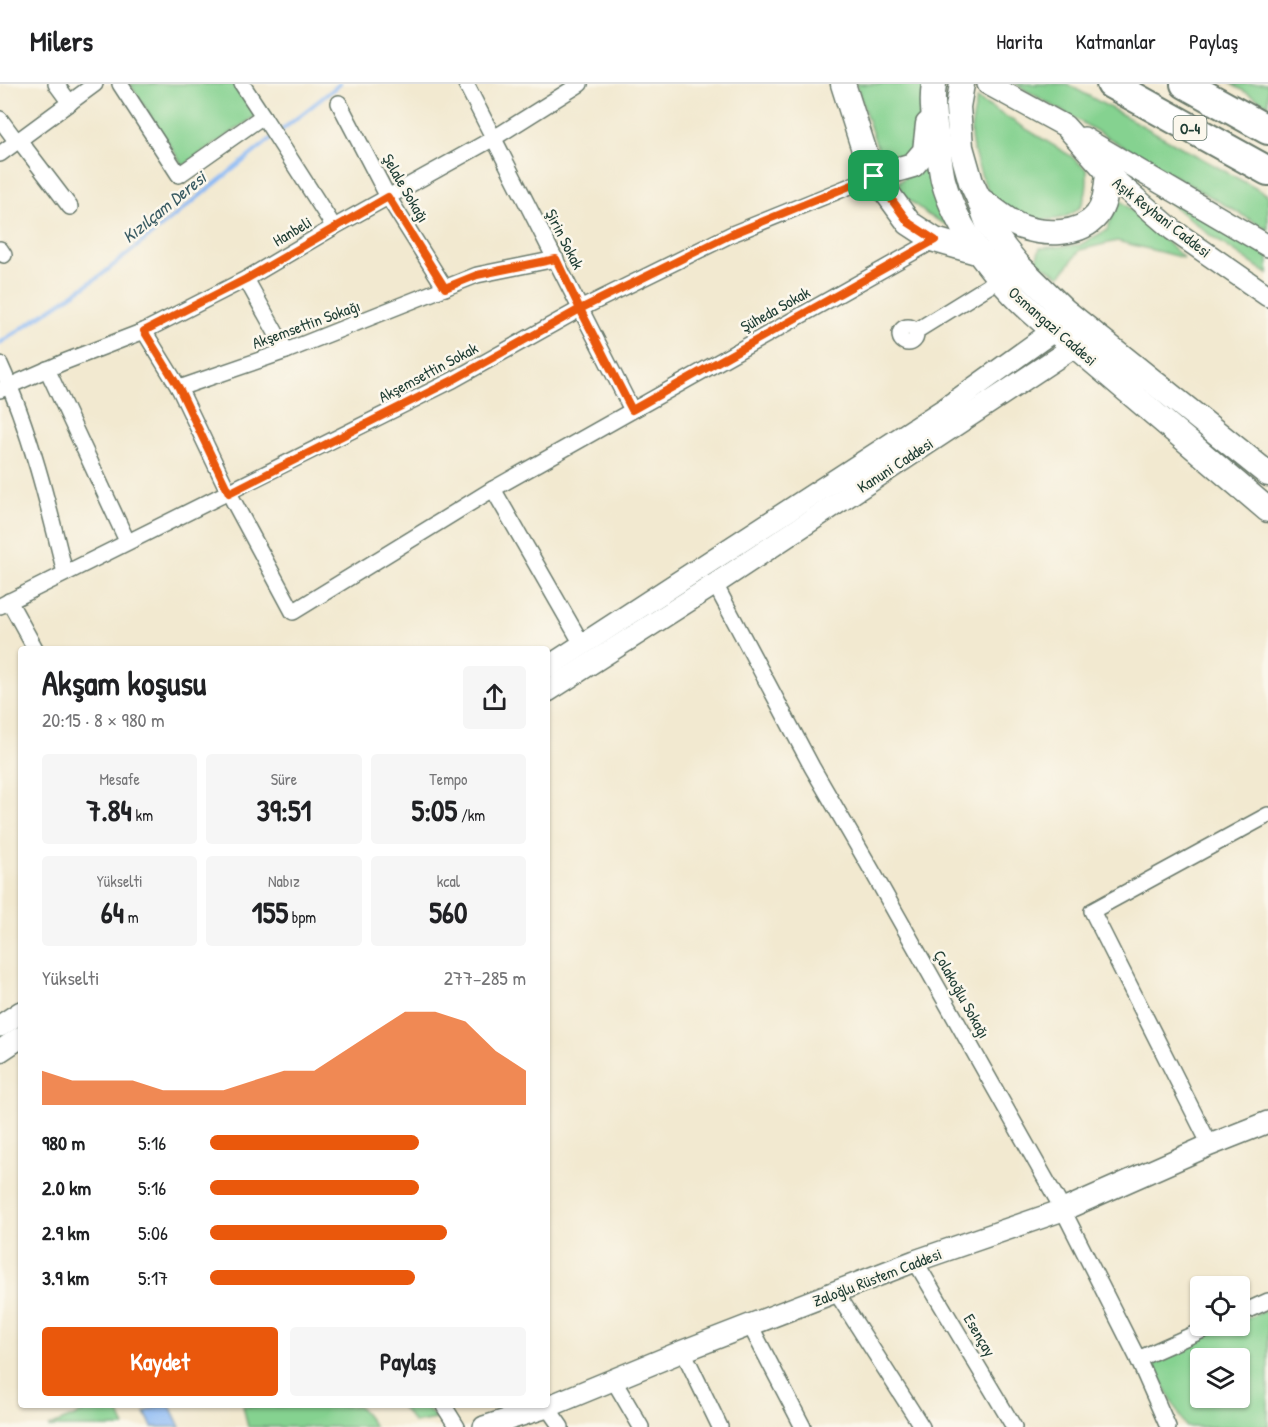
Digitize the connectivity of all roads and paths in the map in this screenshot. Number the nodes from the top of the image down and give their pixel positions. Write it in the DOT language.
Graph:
graph roads {
  1 [pos="56,84"];
  2 [pos="95,84"];
  3 [pos="120,84"];
  4 [pos="242,84"];
  5 [pos="466,84"];
  6 [pos="580,84"];
  7 [pos="843,84"];
  8 [pos="988,84"];
  9 [pos="1111,84"];
  10 [pos="1185,84"];
  11 [pos="933,88"];
  12 [pos="960,95"];
  13 [pos="70,103"];
  14 [pos="339,104"];
  15 [pos="0,119"];
  16 [pos="267,122"];
  17 [pos="1065,126"];
  18 [pos="1268,130"];
  19 [pos="494,138"];
  20 [pos="18,141"];
  21 [pos="0,154"];
  22 [pos="1268,171"];
  23 [pos="1108,174"];
  24 [pos="874,176"];
  25 [pos="388,197"];
  26 [pos="979,199"];
  27 [pos="70,207"];
  28 [pos="334,227"];
  29 [pos="935,240"];
  30 [pos="1268,246"];
  31 [pos="980,253"];
  32 [pos="556,259"];
  33 [pos="246,279"];
  34 [pos="1000,279"];
  35 [pos="445,288"];
  36 [pos="1268,296"];
  37 [pos="580,309"];
  38 [pos="144,331"];
  39 [pos="916,331"];
  40 [pos="1053,331"];
  41 [pos="1077,334"];
  42 [pos="286,351"];
  43 [pos="0,364"];
  44 [pos="47,369"];
  45 [pos="5,388"];
  46 [pos="179,388"];
  47 [pos="632,410"];
  48 [pos="1265,465"];
  49 [pos="493,489"];
  50 [pos="229,493"];
  51 [pos="1268,510"];
  52 [pos="128,541"];
  53 [pos="704,565"];
  54 [pos="65,573"];
  55 [pos="715,584"];
  56 [pos="5,603"];
  57 [pos="582,644"];
  58 [pos="33,646"];
  59 [pos="550,666"];
  60 [pos="550,690"];
  61 [pos="1268,815"];
  62 [pos="18,1014"];
  63 [pos="0,1026"];
  64 [pos="18,1039"];
  65 [pos="0,1051"];
  66 [pos="1268,1122"];
  67 [pos="1210,1145"];
  68 [pos="1063,1210"];
  69 [pos="915,1261"];
  70 [pos="836,1292"];
  71 [pos="1268,1301"];
  72 [pos="1250,1309"];
  73 [pos="750,1325"];
  74 [pos="1190,1336"];
  75 [pos="683,1351"];
  76 [pos="1138,1359"];
  77 [pos="614,1381"];
  78 [pos="550,1406"];
  79 [pos="445,1408"];
  80 [pos="544,1408"];
  81 [pos="548,1408"];
  82 [pos="457,1427"];
  83 [pos="484,1427"];
  84 [pos="561,1427"];
  85 [pos="641,1427"];
  86 [pos="720,1427"];
  87 [pos="803,1427"];
  88 [pos="922,1427"];
  89 [pos="1014,1427"];
  90 [pos="1168,1427"];
  1 -- 13 [label="street"];
  2 -- 13 [label="street"];
  3 -- 16 [label="street"];
  4 -- 16 [label="street"];
  5 -- 19 [label="street, Şirin Sokak"];
  6 -- 19 [label="street, Hanbeli"];
  7 -- 24 [label="main road"];
  8 -- 17 [label="street, Aşık Reyhani Caddesi"];
  9 -- 22 [label="highway, O-4"];
  10 -- 18 [label="highway, O-4"];
  11 -- 24 [label="main road"];
  11 -- 31 [label="main road, Osmangazi Caddesi"];
  12 -- 26 [label="main road, Osmangazi Caddesi"];
  13 -- 20 [label="street"];
  14 -- 25 [label="street, Şelale Sokağı"];
  15 -- 20 [label="street"];
  16 -- 28 [label="street"];
  17 -- 23 [label="street, Aşık Reyhani Caddesi"];
  17 -- 30 [label="street, Aşık Reyhani Caddesi"];
  19 -- 25 [label="street, Hanbeli"];
  19 -- 32 [label="street, Şirin Sokak"];
  20 -- 21 [label="street"];
  20 -- 27 [label="street"];
  23 -- 26 [label="main road"];
  23 -- 36 [label="street, Aşık Reyhani Caddesi"];
  24 -- 29 [label="main road"];
  24 -- 37 [label="street, Akşemsettin Sokak"];
  25 -- 28 [label="street, Hanbeli"];
  25 -- 35 [label="street, Şelale Sokağı"];
  26 -- 41 [label="main road, Osmangazi Caddesi"];
  28 -- 33 [label="street, Hanbeli"];
  29 -- 31 [label="main road"];
  29 -- 47 [label="street, Şüheda Sokak"];
  31 -- 34 [label="main road, Osmangazi Caddesi"];
  32 -- 35 [label="street, Akşemsettin Sokağı"];
  32 -- 37 [label="street, Şirin Sokak"];
  33 -- 38 [label="street, Hanbeli"];
  33 -- 42 [label="street"];
  34 -- 39 [label="street"];
  34 -- 40 [label="main road, Osmangazi Caddesi"];
  35 -- 42 [label="street, Akşemsettin Sokağı"];
  37 -- 47 [label="street, Şirin Sokak"];
  37 -- 50 [label="street, Akşemsettin Sokak"];
  38 -- 44 [label="street, Hanbeli"];
  38 -- 46 [label="street"];
  40 -- 41 [label="main road"];
  40 -- 53 [label="street, Kanuni Caddesi"];
  41 -- 48 [label="main road, Osmangazi Caddesi"];
  41 -- 51 [label="main road, Osmangazi Caddesi"];
  41 -- 55 [label="street, Kanuni Caddesi"];
  42 -- 46 [label="street, Akşemsettin Sokağı"];
  43 -- 45 [label="street"];
  44 -- 45 [label="street, Hanbeli"];
  44 -- 52 [label="street"];
  45 -- 54 [label="street"];
  46 -- 50 [label="street"];
  47 -- 49 [label="street, Şüheda Sokak"];
  49 -- 50 [label="street, Şüheda Sokak"];
  49 -- 57 [label="street"];
  50 -- 52 [label="street, Akşemsettin Sokak"];
  52 -- 54 [label="street, Akşemsettin Sokak"];
  53 -- 55 [label="street"];
  53 -- 57 [label="street, Kanuni Caddesi"];
  54 -- 56 [label="street, Akşemsettin Sokak"];
  55 -- 60 [label="street, Kanuni Caddesi"];
  55 -- 68 [label="street, Çolakoğlu Sokağı"];
  56 -- 58 [label="street"];
  57 -- 59 [label="street, Kanuni Caddesi"];
  61 -- 67 [label="street"];
  62 -- 63 [label="street"];
  64 -- 65 [label="street"];
  66 -- 67 [label="street, Zaloğlu Rüstem Caddesi"];
  67 -- 68 [label="street, Zaloğlu Rüstem Caddesi"];
  68 -- 69 [label="street, Zaloğlu Rüstem Caddesi"];
  68 -- 76 [label="street, Çolakoğlu Sokağı"];
  69 -- 70 [label="street, Zaloğlu Rüstem Caddesi"];
  69 -- 89 [label="street, Esençay"];
  70 -- 73 [label="street, Zaloğlu Rüstem Caddesi"];
  70 -- 88 [label="street"];
  71 -- 72 [label="street"];
  73 -- 75 [label="street, Zaloğlu Rüstem Caddesi"];
  73 -- 87 [label="street"];
  74 -- 76 [label="street"];
  75 -- 77 [label="street, Zaloğlu Rüstem Caddesi"];
  75 -- 86 [label="street"];
  76 -- 90 [label="street, Çolakoğlu Sokağı"];
  77 -- 78 [label="street, Zaloğlu Rüstem Caddesi"];
  77 -- 85 [label="street"];
  79 -- 82 [label="street"];
  80 -- 83 [label="street, Zaloğlu Rüstem Caddesi"];
  81 -- 84 [label="street"];
}
